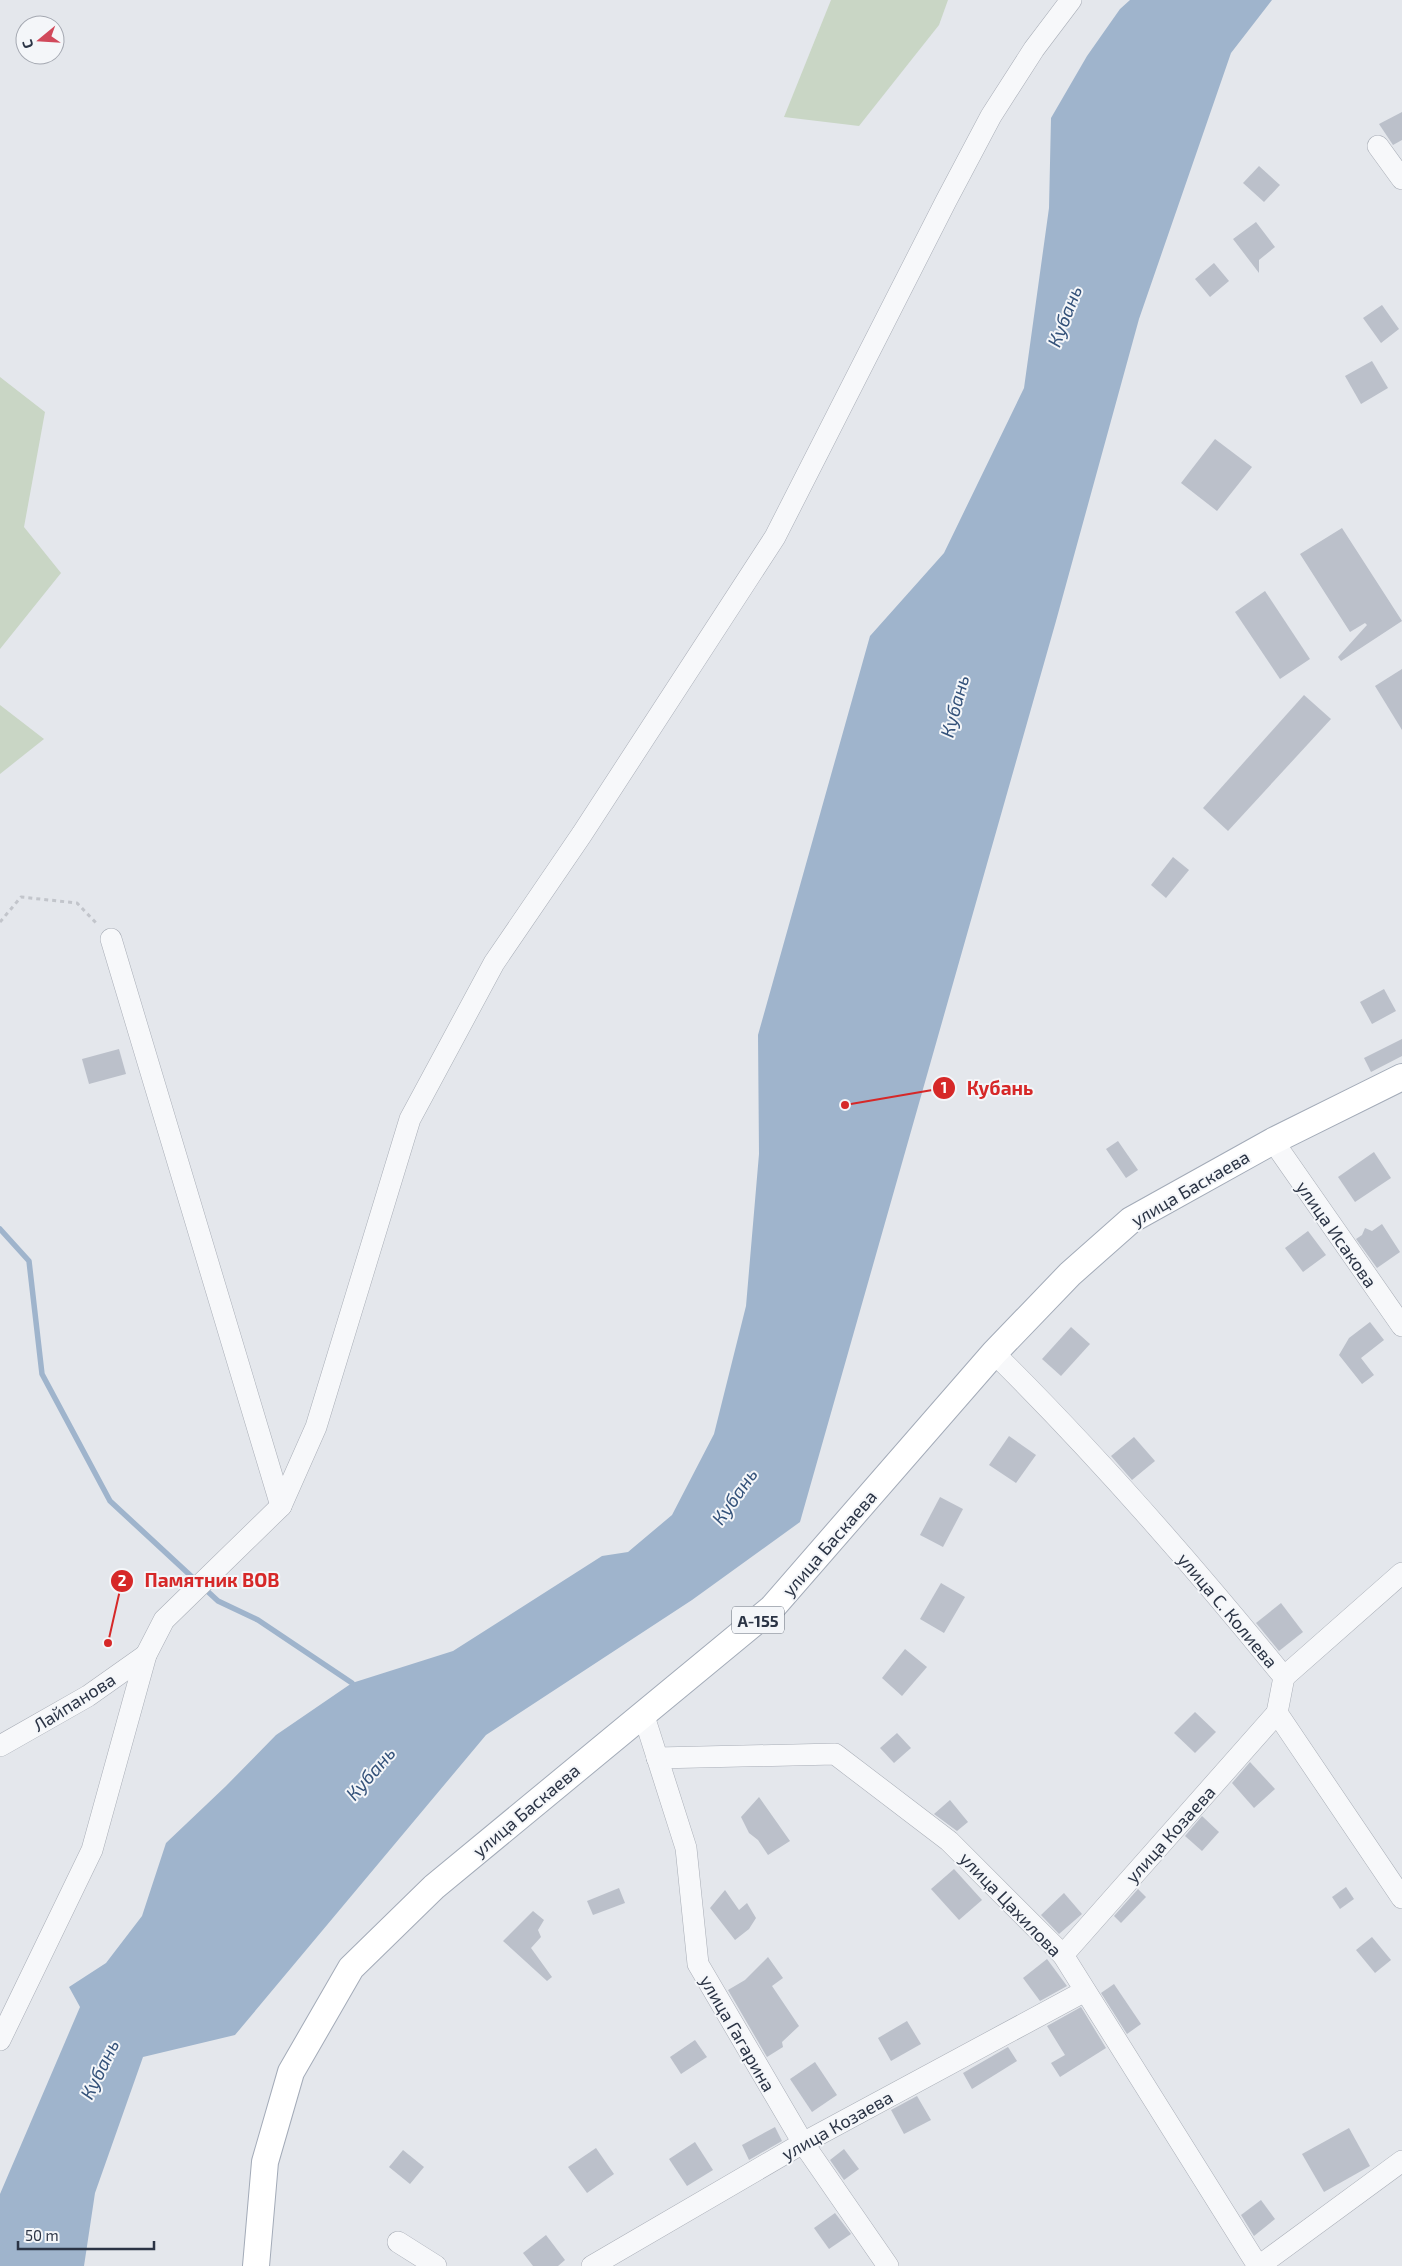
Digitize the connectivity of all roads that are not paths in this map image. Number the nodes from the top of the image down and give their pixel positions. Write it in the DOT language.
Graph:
graph roads {
  1 [pos="1071,0"];
  2 [pos="1378,146"];
  3 [pos="1402,179"];
  4 [pos="111,939"];
  5 [pos="1402,1077"];
  6 [pos="1273,1141"];
  7 [pos="1402,1326"];
  8 [pos="994,1352"];
  9 [pos="282,1506"];
  10 [pos="1402,1573"];
  11 [pos="146,1655"];
  12 [pos="1284,1676"];
  13 [pos="643,1713"];
  14 [pos="1277,1713"];
  15 [pos="0,1746"];
  16 [pos="657,1758"];
  17 [pos="1402,1898"];
  18 [pos="1063,1955"];
  19 [pos="1085,1991"];
  20 [pos="0,2040"];
  21 [pos="802,2143"];
  22 [pos="1402,2161"];
  23 [pos="398,2242"];
  24 [pos="256,2266"];
  25 [pos="436,2266"];
  26 [pos="592,2266"];
  27 [pos="888,2266"];
  28 [pos="1258,2266"];
  1 -- 9 [label="street"];
  2 -- 3 [label="street"];
  4 -- 9 [label="street"];
  5 -- 6 [label="main road, улица Баскаева / А-155"];
  6 -- 7 [label="street, улица Исакова"];
  6 -- 8 [label="main road, улица Баскаева / А-155"];
  8 -- 12 [label="street, улица С. Колиева"];
  8 -- 13 [label="main road, улица Баскаева / А-155"];
  9 -- 11 [label="street"];
  10 -- 12 [label="street"];
  11 -- 15 [label="street, Лайпанова"];
  11 -- 20 [label="street"];
  12 -- 14 [label="street, улица С. Колиева"];
  13 -- 16 [label="street, улица Гагарина"];
  13 -- 24 [label="main road, улица Баскаева / А-155"];
  14 -- 17 [label="street"];
  14 -- 18 [label="street, улица Козаева"];
  16 -- 18 [label="street, улица Цахилова"];
  16 -- 21 [label="street, улица Гагарина"];
  18 -- 19 [label="street, улица Цахилова"];
  19 -- 21 [label="street, улица Козаева"];
  19 -- 28 [label="street, улица Цахилова"];
  21 -- 26 [label="street, улица Козаева"];
  21 -- 27 [label="street, улица Гагарина"];
  22 -- 28 [label="street"];
  23 -- 25 [label="street"];
}
